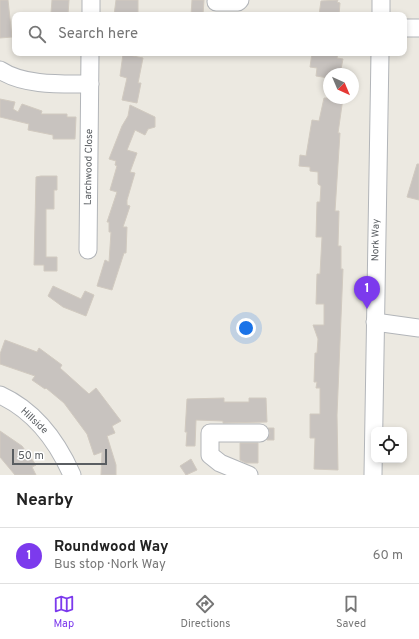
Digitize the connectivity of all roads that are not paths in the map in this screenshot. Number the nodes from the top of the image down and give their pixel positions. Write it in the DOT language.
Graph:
graph roads {
  1 [pos="91,0"];
  2 [pos="240,0"];
  3 [pos="381,0"];
  4 [pos="216,2"];
  5 [pos="91,12"];
  6 [pos="381,12"];
  7 [pos="407,28"];
  8 [pos="419,28"];
  9 [pos="90,56"];
  10 [pos="380,56"];
  11 [pos="0,70"];
  12 [pos="90,84"];
  13 [pos="88,250"];
  14 [pos="375,322"];
  15 [pos="419,328"];
  16 [pos="0,395"];
  17 [pos="260,433"];
  18 [pos="72,475"];
  19 [pos="249,475"];
  20 [pos="373,475"];
  1 -- 5 [label="street"];
  2 -- 4 [label="street"];
  3 -- 6 [label="street"];
  7 -- 8 [label="street"];
  9 -- 12 [label="street, Larchwood Close"];
  10 -- 14 [label="street, Nork Way"];
  11 -- 12 [label="street"];
  12 -- 13 [label="street, Larchwood Close"];
  14 -- 15 [label="street"];
  14 -- 20 [label="street, Nork Way"];
  16 -- 18 [label="street, Hillside"];
  17 -- 19 [label="street"];
}
